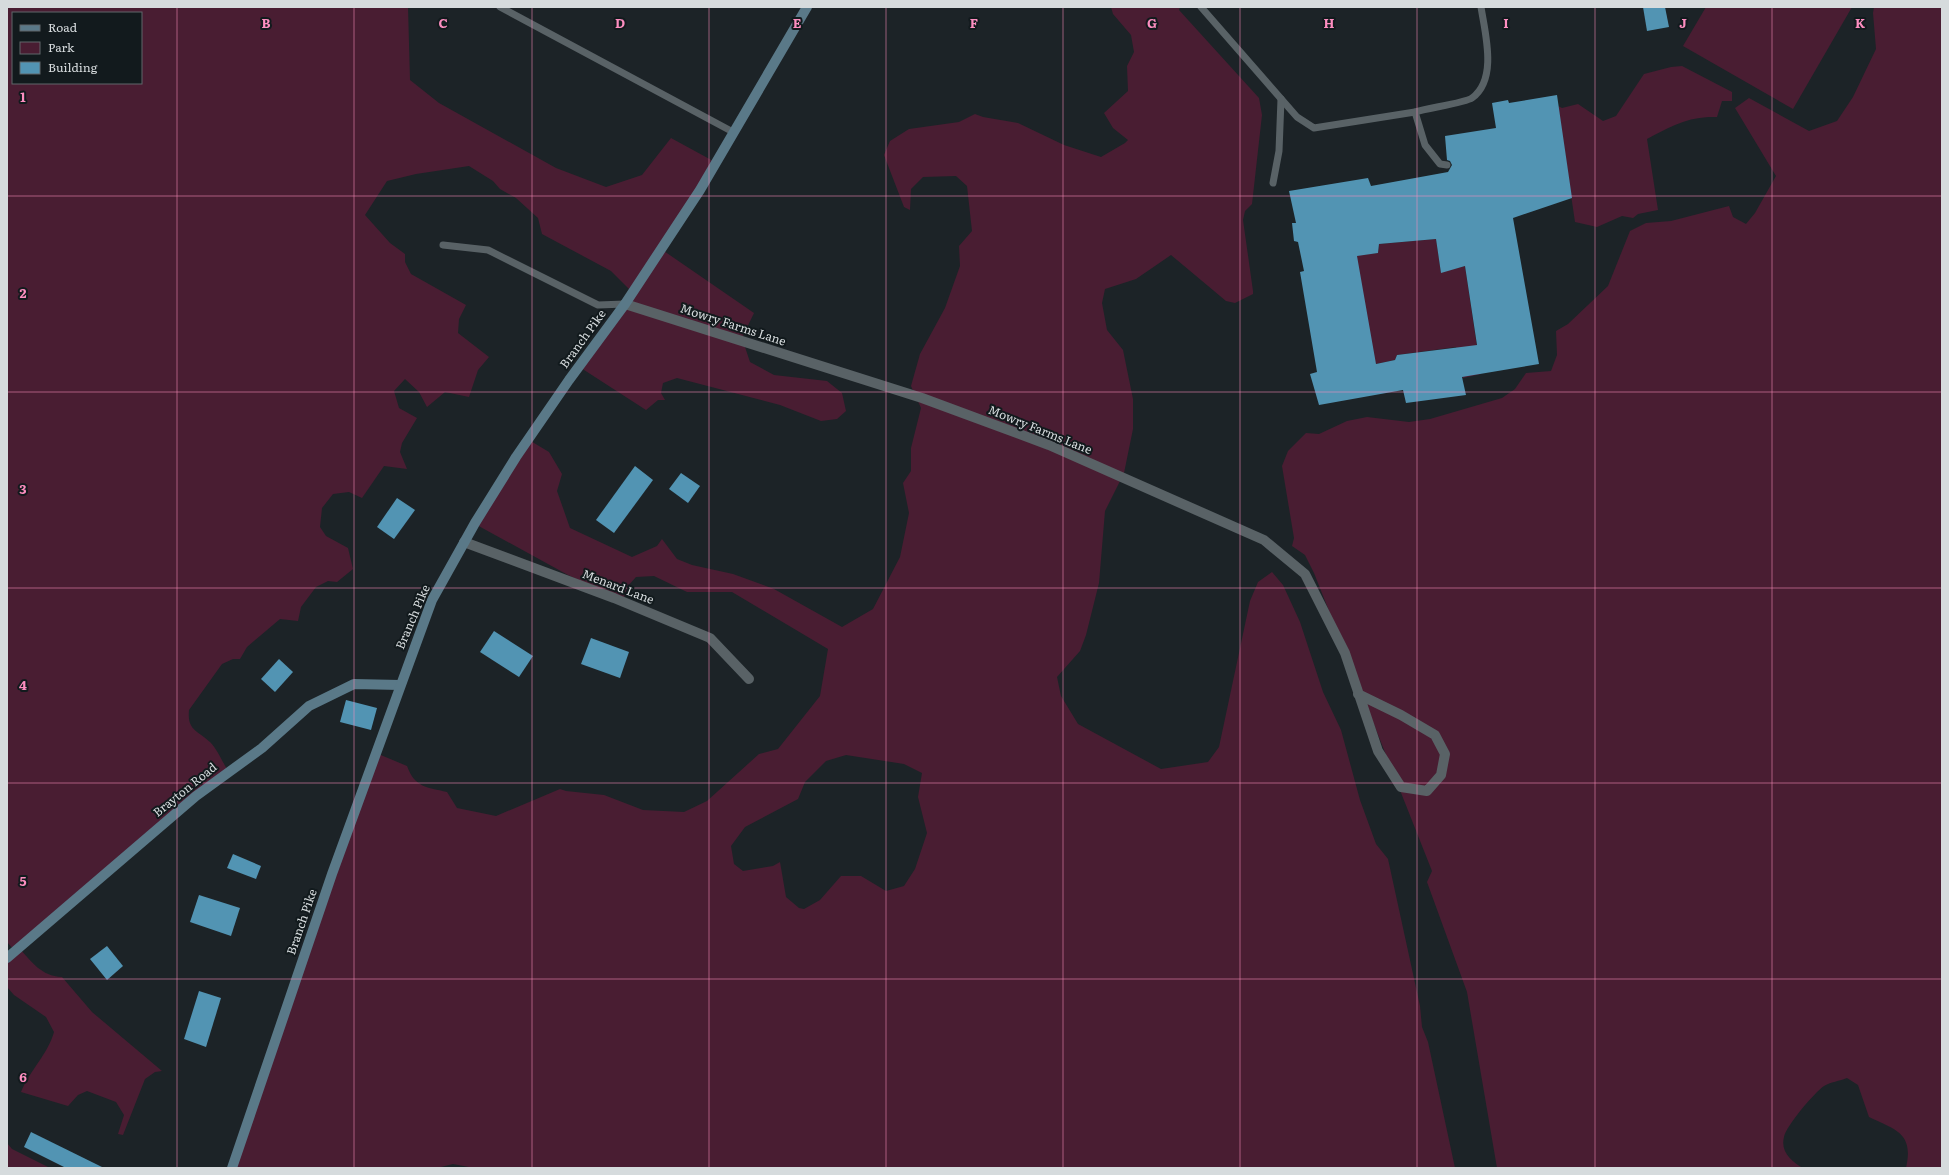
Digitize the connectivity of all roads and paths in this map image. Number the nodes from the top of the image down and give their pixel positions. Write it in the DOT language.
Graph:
graph roads {
  1 [pos="500,7"];
  2 [pos="807,7"];
  3 [pos="1201,7"];
  4 [pos="1481,7"];
  5 [pos="1281,99"];
  6 [pos="1415,112"];
  7 [pos="733,132"];
  8 [pos="1447,165"];
  9 [pos="1273,183"];
  10 [pos="443,245"];
  11 [pos="625,304"];
  12 [pos="464,542"];
  13 [pos="748,679"];
  14 [pos="400,685"];
  15 [pos="1358,694"];
  16 [pos="7,958"];
  17 [pos="232,1168"];
  1 -- 7 [label="lane"];
  2 -- 7 [label="main road, Branch Pike"];
  3 -- 5 [label="lane"];
  4 -- 6 [label="lane"];
  5 -- 6 [label="lane"];
  5 -- 9 [label="lane"];
  6 -- 8 [label="lane"];
  7 -- 11 [label="main road, Branch Pike"];
  10 -- 11 [label="lane"];
  11 -- 12 [label="main road, Branch Pike"];
  11 -- 15 [label="street, Mowry Farms Lane"];
  12 -- 13 [label="street, Menard Lane"];
  12 -- 14 [label="main road, Branch Pike"];
  14 -- 16 [label="main road, Brayton Road"];
  14 -- 17 [label="main road, Branch Pike"];
  15 -- 15 [label="street, Mowry Farms Lane"];
}
